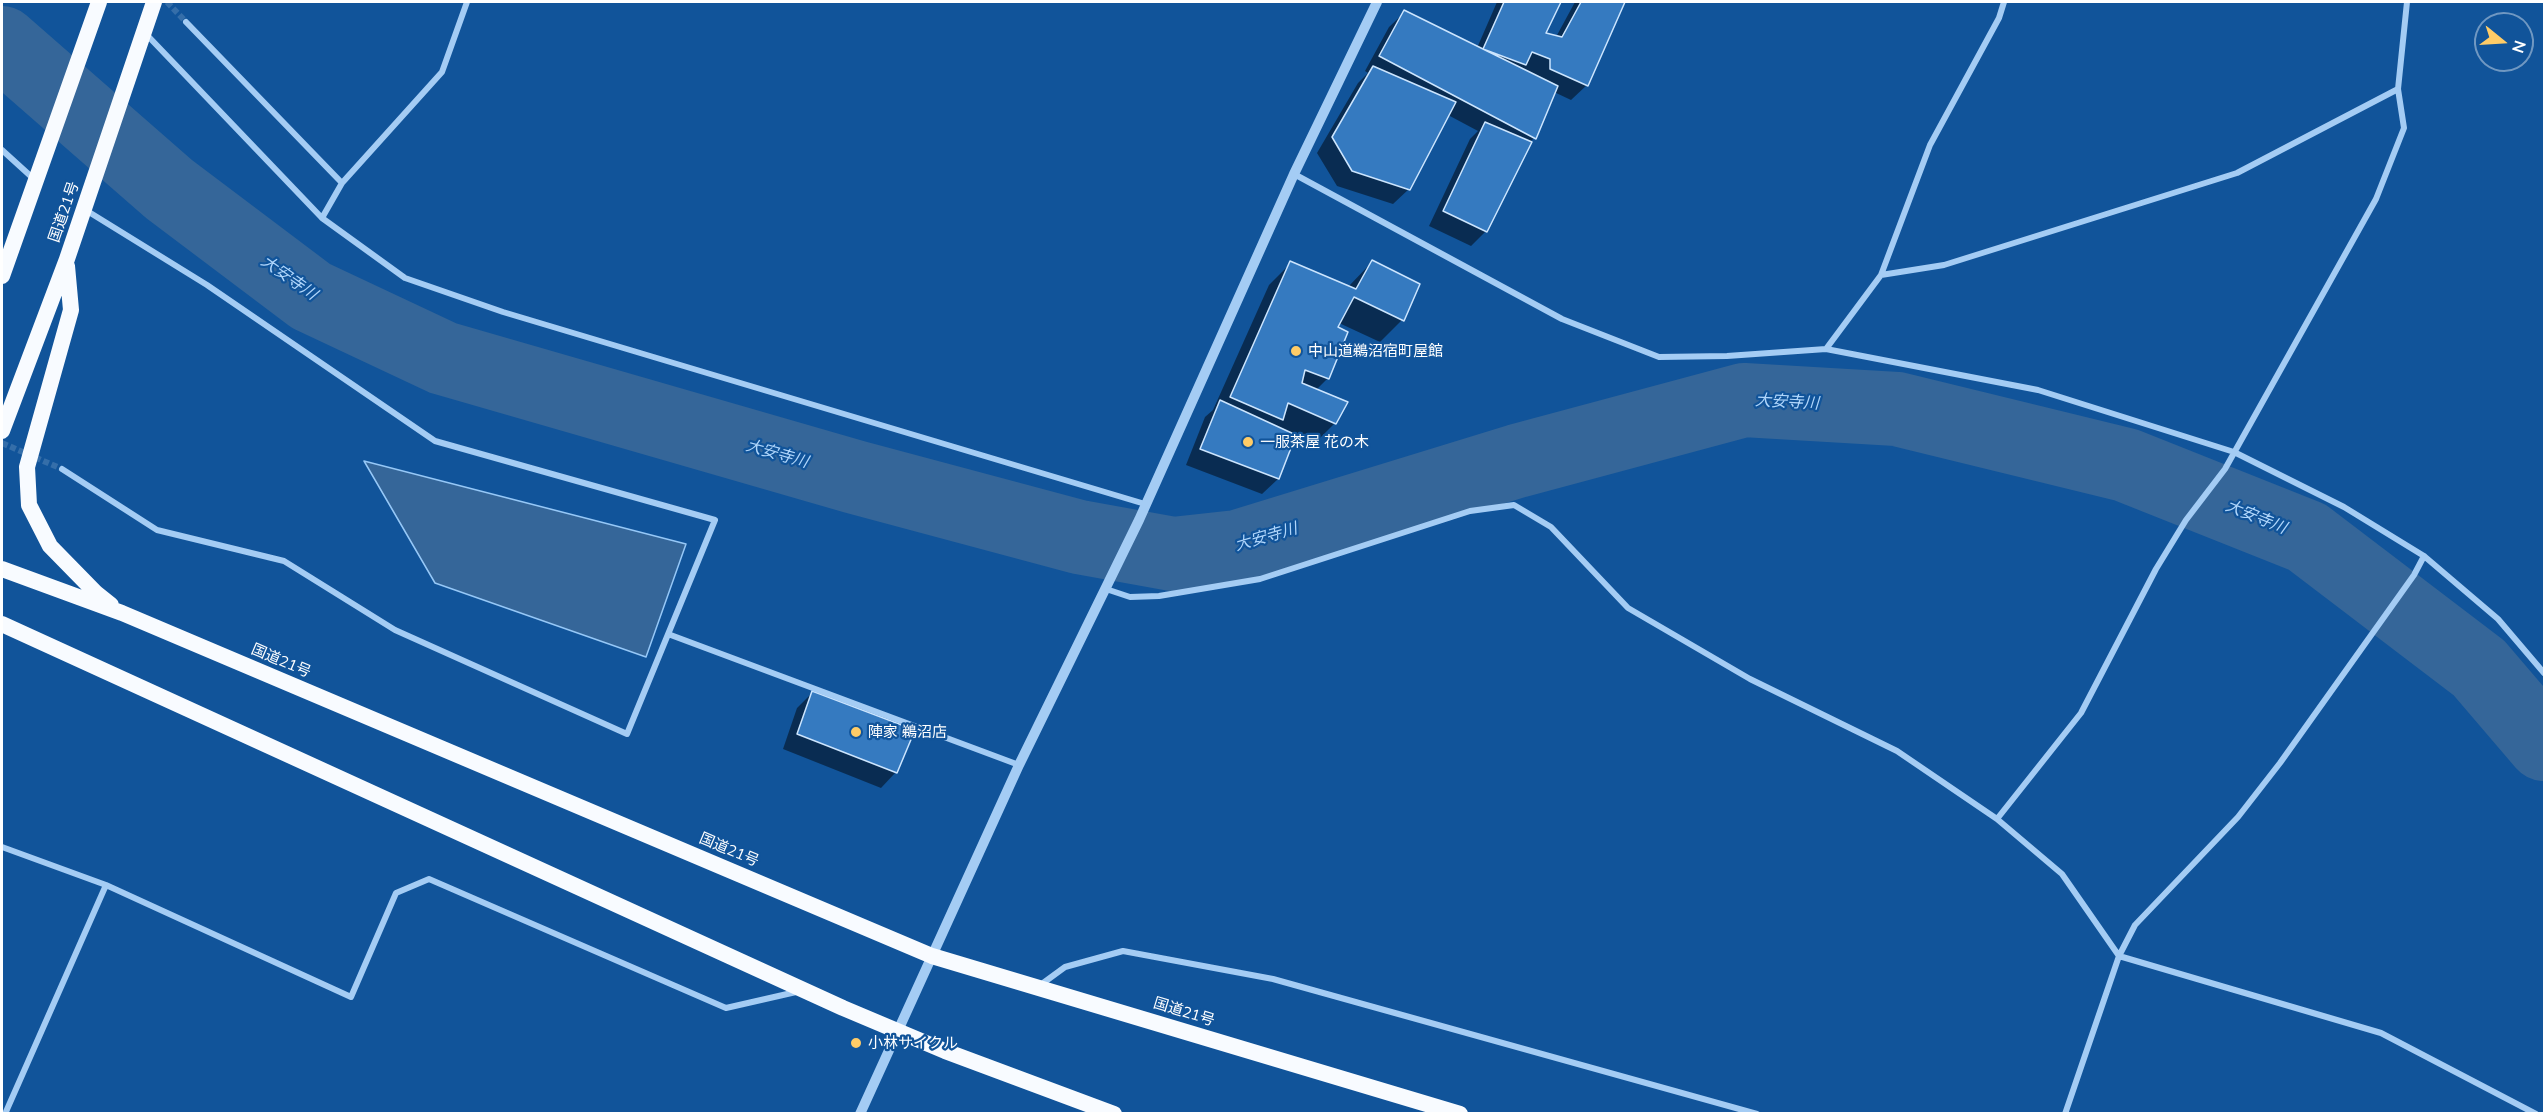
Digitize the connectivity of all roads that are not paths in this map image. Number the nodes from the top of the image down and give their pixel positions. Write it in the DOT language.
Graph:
graph roads {
  1 [pos="99,2"];
  2 [pos="154,2"];
  3 [pos="467,2"];
  4 [pos="1377,2"];
  5 [pos="2004,2"];
  6 [pos="2408,2"];
  7 [pos="186,22"];
  8 [pos="143,30"];
  9 [pos="2398,89"];
  10 [pos="2,150"];
  11 [pos="1294,174"];
  12 [pos="36,181"];
  13 [pos="342,183"];
  14 [pos="84,208"];
  15 [pos="322,218"];
  16 [pos="67,259"];
  17 [pos="1881,275"];
  18 [pos="2,276"];
  19 [pos="1827,349"];
  20 [pos="2,431"];
  21 [pos="2234,452"];
  22 [pos="62,469"];
  23 [pos="1145,504"];
  24 [pos="2424,556"];
  25 [pos="2,569"];
  26 [pos="1106,589"];
  27 [pos="122,613"];
  28 [pos="2,624"];
  29 [pos="669,634"];
  30 [pos="2544,673"];
  31 [pos="1019,765"];
  32 [pos="1997,819"];
  33 [pos="2,847"];
  34 [pos="105,885"];
  35 [pos="932,956"];
  36 [pos="2119,956"];
  37 [pos="1039,986"];
  38 [pos="803,990"];
  39 [pos="896,1032"];
  40 [pos="5,1113"];
  41 [pos="860,1113"];
  42 [pos="1114,1113"];
  43 [pos="1460,1113"];
  44 [pos="1757,1113"];
  45 [pos="2066,1113"];
  46 [pos="2536,1113"];
  1 -- 12 [label="highway"];
  2 -- 8 [label="highway, 国道21号"];
  3 -- 13 [label="street"];
  4 -- 11 [label="street"];
  5 -- 17 [label="street"];
  6 -- 9 [label="street"];
  7 -- 13 [label="street"];
  8 -- 14 [label="highway, 国道21号"];
  8 -- 15 [label="street"];
  9 -- 17 [label="street"];
  9 -- 21 [label="street"];
  10 -- 12 [label="street"];
  11 -- 19 [label="street"];
  11 -- 23 [label="street"];
  12 -- 18 [label="highway"];
  13 -- 15 [label="street"];
  14 -- 16 [label="highway, 国道21号"];
  14 -- 29 [label="street"];
  15 -- 23 [label="street"];
  16 -- 20 [label="highway, 国道21号"];
  16 -- 27 [label="highway"];
  17 -- 19 [label="street"];
  19 -- 21 [label="street"];
  21 -- 24 [label="street"];
  21 -- 32 [label="street"];
  22 -- 29 [label="street"];
  23 -- 26 [label="street"];
  24 -- 30 [label="street"];
  24 -- 36 [label="street"];
  25 -- 27 [label="highway, 国道21号"];
  26 -- 31 [label="street"];
  26 -- 32 [label="street"];
  27 -- 35 [label="highway, 国道21号"];
  28 -- 38 [label="highway"];
  29 -- 31 [label="street"];
  31 -- 35 [label="street"];
  32 -- 36 [label="street"];
  33 -- 34 [label="street"];
  34 -- 38 [label="street"];
  34 -- 40 [label="street"];
  35 -- 37 [label="highway, 国道21号"];
  35 -- 39 [label="street"];
  36 -- 45 [label="street"];
  36 -- 46 [label="street"];
  37 -- 43 [label="highway, 国道21号"];
  37 -- 44 [label="street"];
  38 -- 39 [label="highway"];
  39 -- 41 [label="street"];
  39 -- 42 [label="highway"];
}
